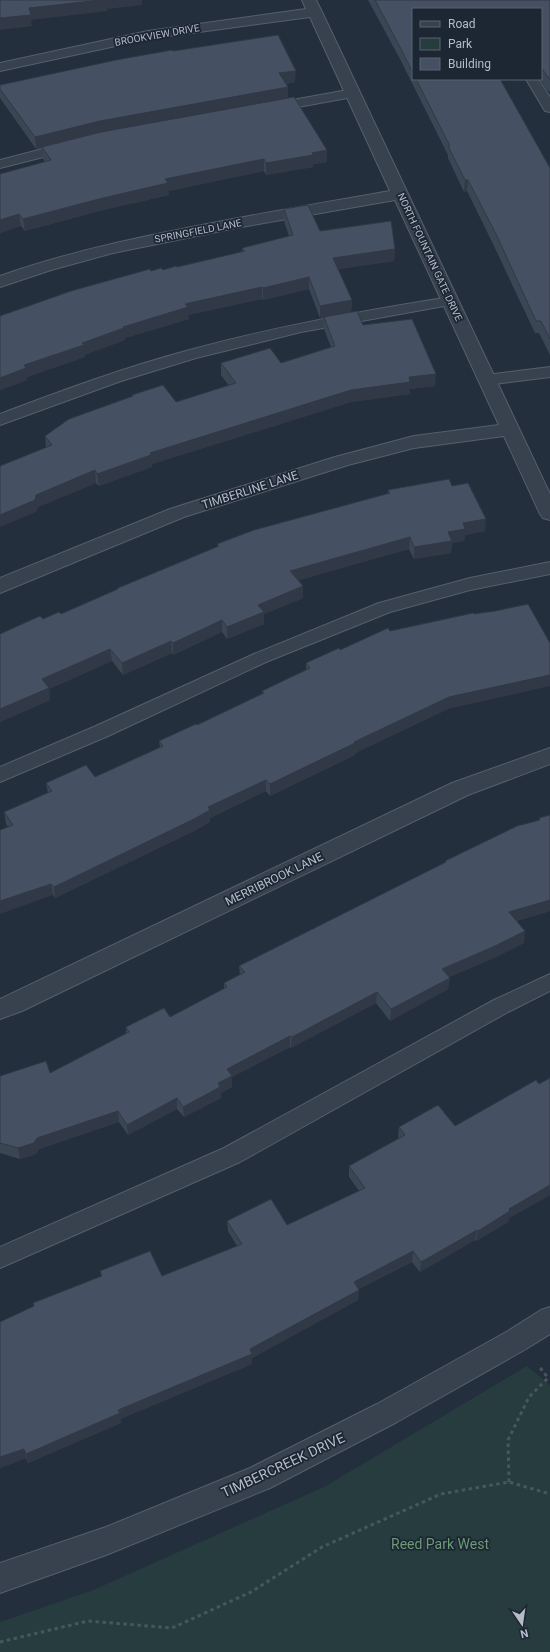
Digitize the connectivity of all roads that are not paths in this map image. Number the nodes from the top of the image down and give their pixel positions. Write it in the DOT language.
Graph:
graph roads {
  1 [pos="312,6"];
  2 [pos="0,67"];
  3 [pos="533,80"];
  4 [pos="353,93"];
  5 [pos="550,108"];
  6 [pos="259,110"];
  7 [pos="79,143"];
  8 [pos="0,164"];
  9 [pos="400,194"];
  10 [pos="0,282"];
  11 [pos="450,301"];
  12 [pos="550,372"];
  13 [pos="487,380"];
  14 [pos="0,420"];
  15 [pos="510,429"];
  16 [pos="550,514"];
  17 [pos="550,568"];
  18 [pos="0,586"];
  19 [pos="550,756"];
  20 [pos="0,775"];
  21 [pos="550,982"];
  22 [pos="0,1009"];
  23 [pos="0,1258"];
  24 [pos="550,1319"];
  25 [pos="0,1578"];
  1 -- 2 [label="street, BROOKVIEW DRIVE"];
  1 -- 4 [label="street, NORTH FOUNTAIN GATE DRIVE"];
  3 -- 5 [label="lane"];
  4 -- 6 [label="lane"];
  4 -- 9 [label="street, NORTH FOUNTAIN GATE DRIVE"];
  7 -- 8 [label="lane"];
  9 -- 10 [label="street, SPRINGFIELD LANE"];
  9 -- 11 [label="street, NORTH FOUNTAIN GATE DRIVE"];
  11 -- 13 [label="street, NORTH FOUNTAIN GATE DRIVE"];
  11 -- 14 [label="lane"];
  12 -- 13 [label="lane"];
  13 -- 15 [label="street, NORTH FOUNTAIN GATE DRIVE"];
  15 -- 16 [label="street, NORTH FOUNTAIN GATE DRIVE"];
  15 -- 18 [label="street, TIMBERLINE LANE"];
  17 -- 20 [label="lane"];
  19 -- 22 [label="street, MERRIBROOK LANE"];
  21 -- 23 [label="lane"];
  24 -- 25 [label="street, TIMBERCREEK DRIVE"];
}
